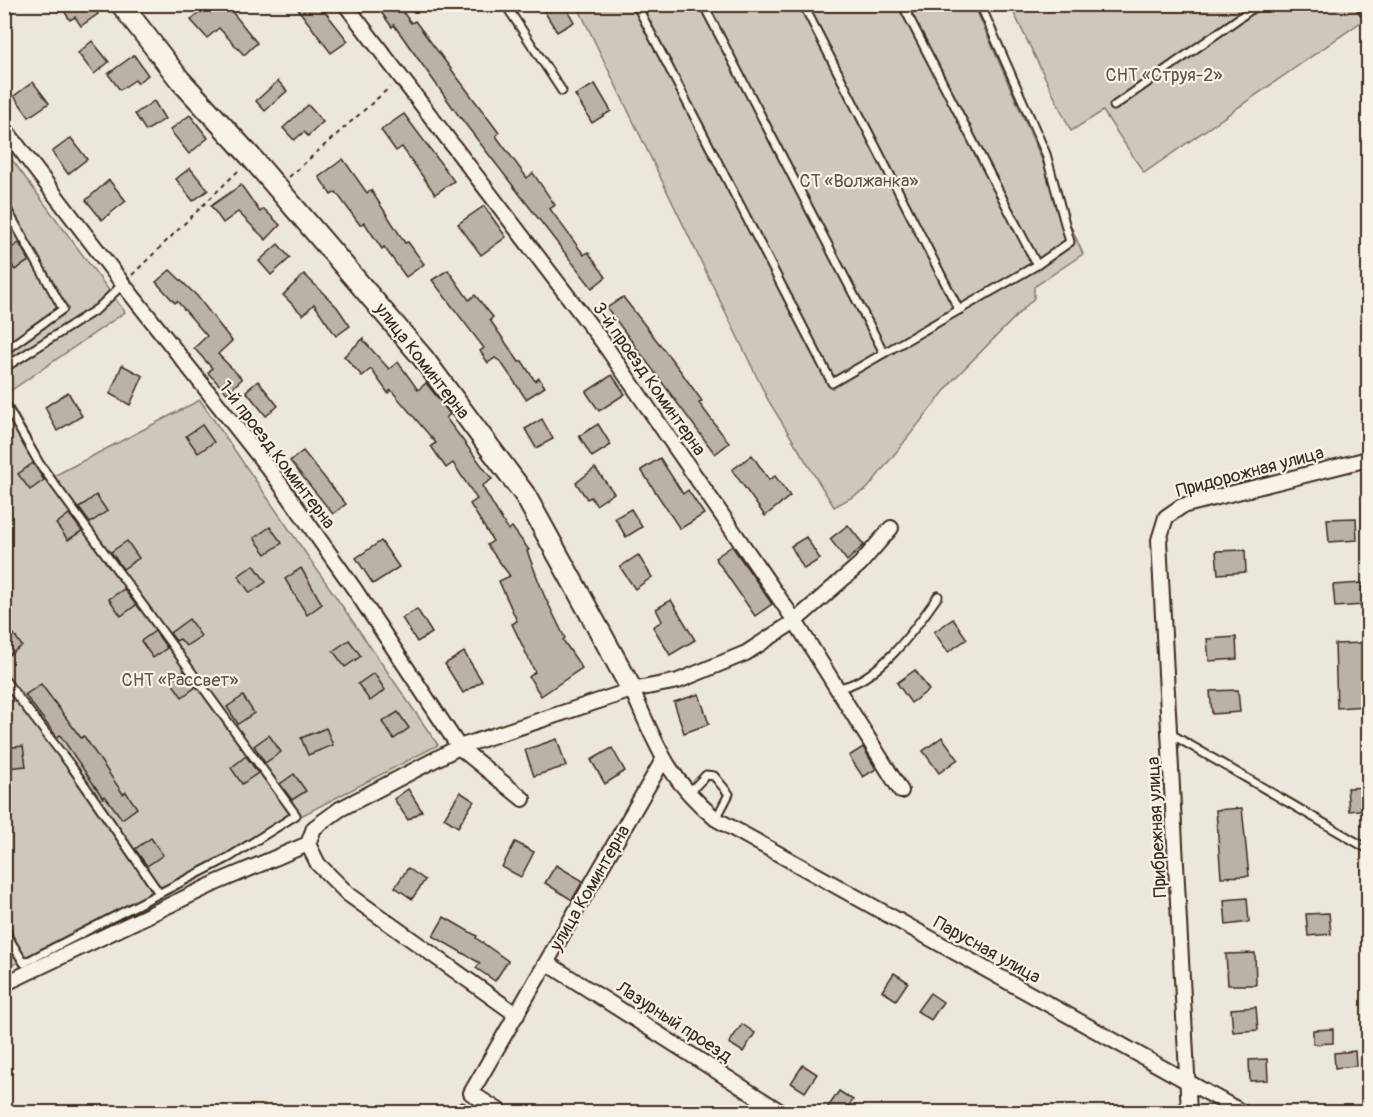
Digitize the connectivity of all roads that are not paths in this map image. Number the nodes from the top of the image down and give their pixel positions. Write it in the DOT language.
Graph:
graph roads {
  1 [pos="121,4"];
  2 [pos="345,4"];
  3 [pos="506,4"];
  4 [pos="636,4"];
  5 [pos="703,4"];
  6 [pos="803,4"];
  7 [pos="902,4"];
  8 [pos="980,4"];
  9 [pos="1259,4"];
  10 [pos="1359,4"];
  11 [pos="1368,18"];
  12 [pos="562,91"];
  13 [pos="1114,106"];
  14 [pos="4,128"];
  15 [pos="4,204"];
  16 [pos="1037,265"];
  17 [pos="123,284"];
  18 [pos="959,310"];
  19 [pos="4,351"];
  20 [pos="884,353"];
  21 [pos="4,368"];
  22 [pos="4,402"];
  23 [pos="1368,459"];
  24 [pos="891,528"];
  25 [pos="1159,540"];
  26 [pos="938,596"];
  27 [pos="795,621"];
  28 [pos="4,679"];
  29 [pos="836,688"];
  30 [pos="632,690"];
  31 [pos="1171,734"];
  32 [pos="459,747"];
  33 [pos="663,760"];
  34 [pos="901,791"];
  35 [pos="688,794"];
  36 [pos="523,800"];
  37 [pos="716,819"];
  38 [pos="308,844"];
  39 [pos="1368,849"];
  40 [pos="159,893"];
  41 [pos="4,918"];
  42 [pos="547,963"];
  43 [pos="4,984"];
  44 [pos="517,1015"];
  45 [pos="1187,1083"];
  46 [pos="501,1113"];
  47 [pos="781,1113"];
  48 [pos="1189,1113"];
  49 [pos="1242,1113"];
  1 -- 30 [label="street, улица Коминтерна"];
  2 -- 27 [label="street, 3-й проезд Коминтерна"];
  3 -- 12 [label="lane"];
  4 -- 20 [label="lane"];
  5 -- 20 [label="lane"];
  6 -- 18 [label="lane"];
  7 -- 16 [label="lane"];
  8 -- 16 [label="lane"];
  9 -- 13 [label="lane"];
  10 -- 11 [label="lane"];
  14 -- 17 [label="street, 1-й проезд Коминтерна"];
  15 -- 19 [label="lane"];
  16 -- 18 [label="lane"];
  17 -- 21 [label="lane"];
  17 -- 32 [label="street, 1-й проезд Коминтерна"];
  18 -- 20 [label="lane"];
  22 -- 40 [label="lane"];
  23 -- 25 [label="street, Придорожная улица"];
  24 -- 27 [label="street"];
  25 -- 31 [label="street, Прибрежная улица"];
  26 -- 29 [label="lane"];
  27 -- 29 [label="street, 3-й проезд Коминтерна"];
  27 -- 30 [label="street"];
  28 -- 40 [label="lane"];
  29 -- 34 [label="street, 3-й проезд Коминтерна"];
  30 -- 32 [label="street"];
  30 -- 33 [label="street, улица Коминтерна"];
  31 -- 39 [label="lane"];
  31 -- 45 [label="street, Прибрежная улица"];
  32 -- 36 [label="street, 1-й проезд Коминтерна"];
  32 -- 38 [label="street"];
  33 -- 35 [label="street, улица Коминтерна"];
  33 -- 42 [label="street, улица Коминтерна"];
  35 -- 37 [label="street, улица Коминтерна"];
  35 -- 37 [label="lane"];
  37 -- 45 [label="street, Парусная улица"];
  38 -- 43 [label="street"];
  38 -- 44 [label="street"];
  40 -- 41 [label="lane"];
  42 -- 44 [label="street, улица Коминтерна"];
  42 -- 47 [label="street, Лазурный проезд"];
  44 -- 46 [label="street, улица Коминтерна"];
  45 -- 48 [label="street, Прибрежная улица"];
  45 -- 49 [label="street, Парусная улица"];
}
